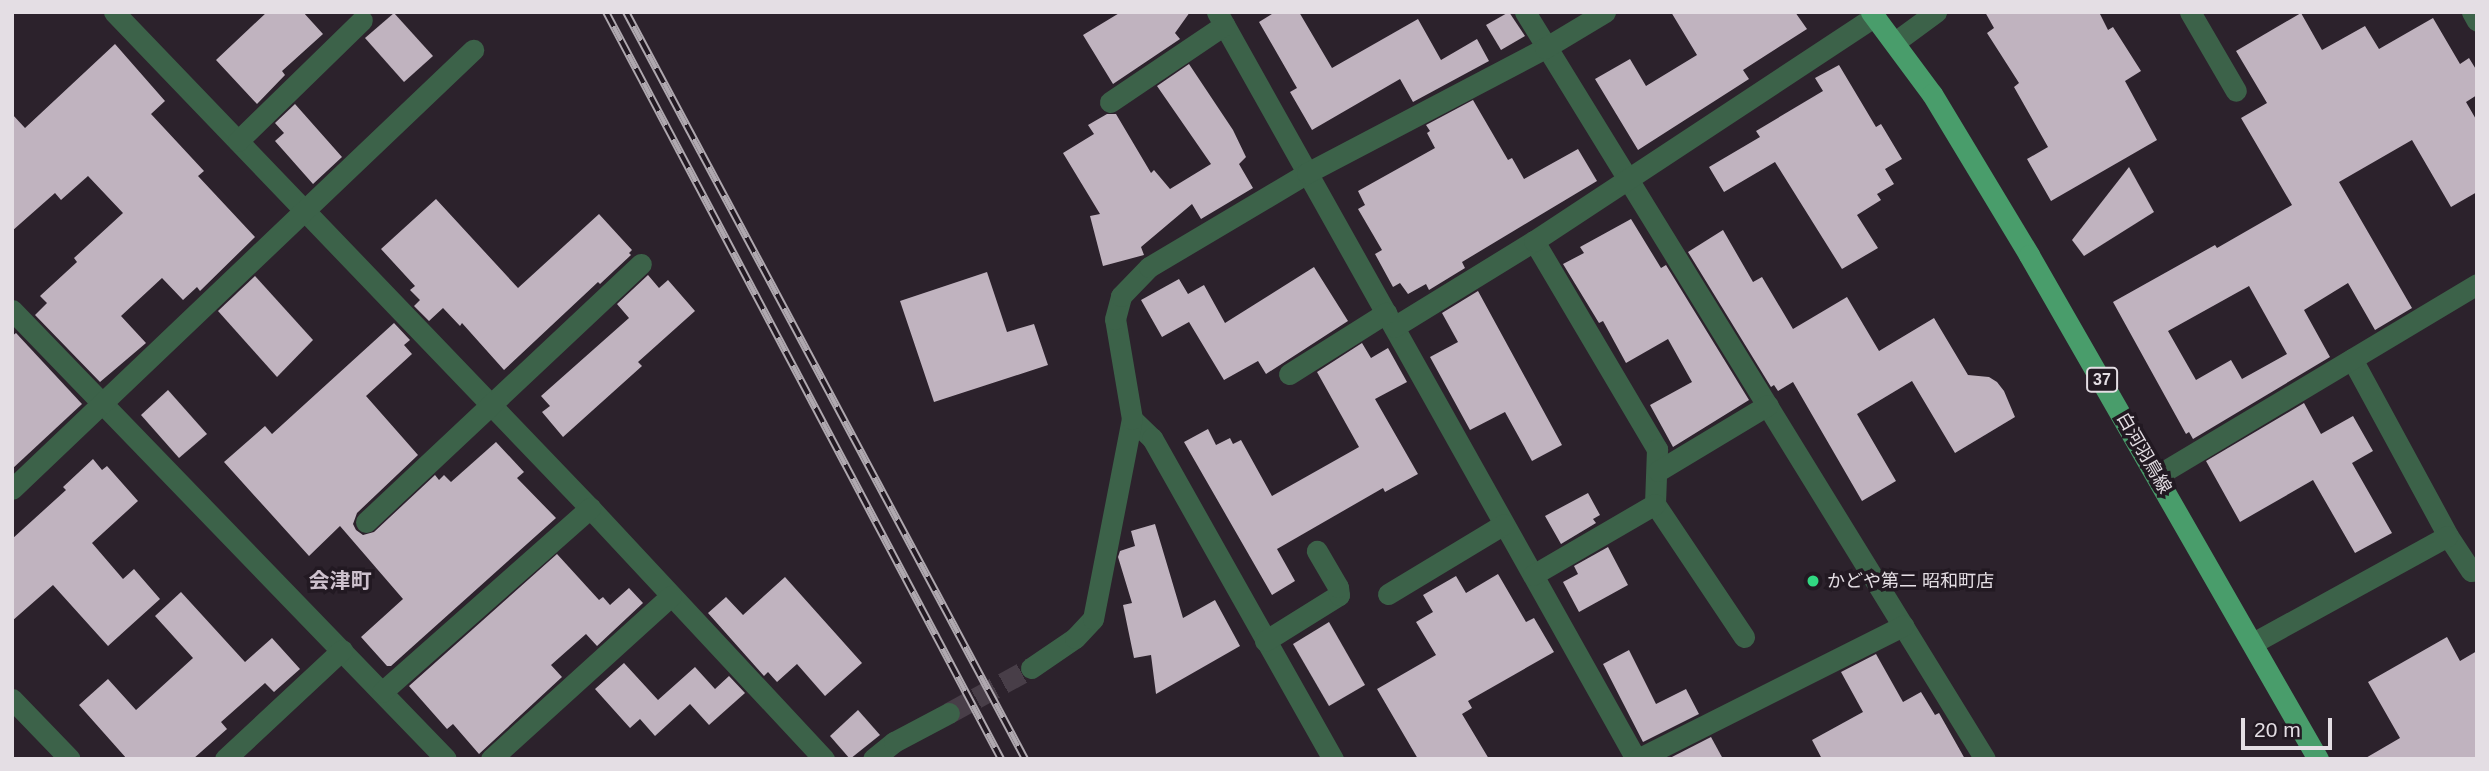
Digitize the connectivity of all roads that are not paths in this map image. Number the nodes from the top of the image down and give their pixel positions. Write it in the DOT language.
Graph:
graph roads {
  1 [pos="114,12"];
  2 [pos="1525,12"];
  3 [pos="1605,12"];
  4 [pos="1936,12"];
  5 [pos="2190,12"];
  6 [pos="2472,12"];
  7 [pos="1873,14"];
  8 [pos="1221,19"];
  9 [pos="362,20"];
  10 [pos="2477,21"];
  11 [pos="1895,42"];
  12 [pos="1545,48"];
  13 [pos="473,50"];
  14 [pos="2236,91"];
  15 [pos="1110,102"];
  16 [pos="238,141"];
  17 [pos="1307,173"];
  18 [pos="1628,176"];
  19 [pos="305,209"];
  20 [pos="1534,241"];
  21 [pos="641,264"];
  22 [pos="2477,285"];
  23 [pos="12,310"];
  24 [pos="1390,320"];
  25 [pos="2352,359"];
  26 [pos="1289,374"];
  27 [pos="102,403"];
  28 [pos="489,404"];
  29 [pos="1768,405"];
  30 [pos="1132,419"];
  31 [pos="1658,471"];
  32 [pos="2158,475"];
  33 [pos="12,489"];
  34 [pos="1655,504"];
  35 [pos="590,508"];
  36 [pos="366,522"];
  37 [pos="1504,524"];
  38 [pos="2448,536"];
  39 [pos="1317,551"];
  40 [pos="2471,571"];
  41 [pos="1533,575"];
  42 [pos="1388,594"];
  43 [pos="670,596"];
  44 [pos="1903,626"];
  45 [pos="1744,638"];
  46 [pos="1265,641"];
  47 [pos="2253,643"];
  48 [pos="342,650"];
  49 [pos="1031,668"];
  50 [pos="382,692"];
  51 [pos="12,699"];
  52 [pos="948,713"];
  53 [pos="70,759"];
  54 [pos="225,759"];
  55 [pos="446,759"];
  56 [pos="491,759"];
  57 [pos="824,759"];
  58 [pos="873,759"];
  59 [pos="1333,759"];
  60 [pos="1637,759"];
  61 [pos="1985,759"];
  62 [pos="2318,759"];
  1 -- 16 [label="street"];
  2 -- 12 [label="street"];
  3 -- 12 [label="street"];
  4 -- 11 [label="street"];
  5 -- 14 [label="street"];
  6 -- 10 [label="street"];
  7 -- 11 [label="main road, 白河羽鳥線 / 37"];
  7 -- 18 [label="street"];
  8 -- 15 [label="street"];
  8 -- 17 [label="street"];
  9 -- 16 [label="street"];
  11 -- 32 [label="main road, 白河羽鳥線 / 37"];
  12 -- 17 [label="street"];
  12 -- 18 [label="street"];
  13 -- 19 [label="street"];
  16 -- 19 [label="street"];
  17 -- 24 [label="street"];
  17 -- 30 [label="street"];
  18 -- 20 [label="street"];
  18 -- 29 [label="street"];
  19 -- 27 [label="street"];
  19 -- 28 [label="street"];
  20 -- 24 [label="street"];
  20 -- 31 [label="street"];
  21 -- 28 [label="street"];
  22 -- 25 [label="street"];
  23 -- 27 [label="street"];
  24 -- 26 [label="street"];
  24 -- 37 [label="street"];
  25 -- 32 [label="street"];
  25 -- 38 [label="street"];
  27 -- 33 [label="street"];
  27 -- 48 [label="street"];
  28 -- 35 [label="street"];
  28 -- 36 [label="street"];
  29 -- 31 [label="street"];
  29 -- 44 [label="street"];
  30 -- 46 [label="street"];
  30 -- 49 [label="street"];
  31 -- 34 [label="street"];
  32 -- 47 [label="main road, 白河羽鳥線 / 37"];
  34 -- 41 [label="street"];
  34 -- 45 [label="street"];
  35 -- 43 [label="street"];
  35 -- 50 [label="street"];
  37 -- 41 [label="street"];
  37 -- 42 [label="street"];
  38 -- 40 [label="street"];
  38 -- 47 [label="street"];
  39 -- 46 [label="street"];
  41 -- 60 [label="street"];
  43 -- 56 [label="street"];
  43 -- 57 [label="street"];
  44 -- 60 [label="street"];
  44 -- 61 [label="street"];
  46 -- 59 [label="street"];
  47 -- 62 [label="main road, 白河羽鳥線 / 37"];
  48 -- 50 [label="street"];
  48 -- 54 [label="street"];
  50 -- 55 [label="street"];
  51 -- 53 [label="street"];
  52 -- 58 [label="street"];
}
